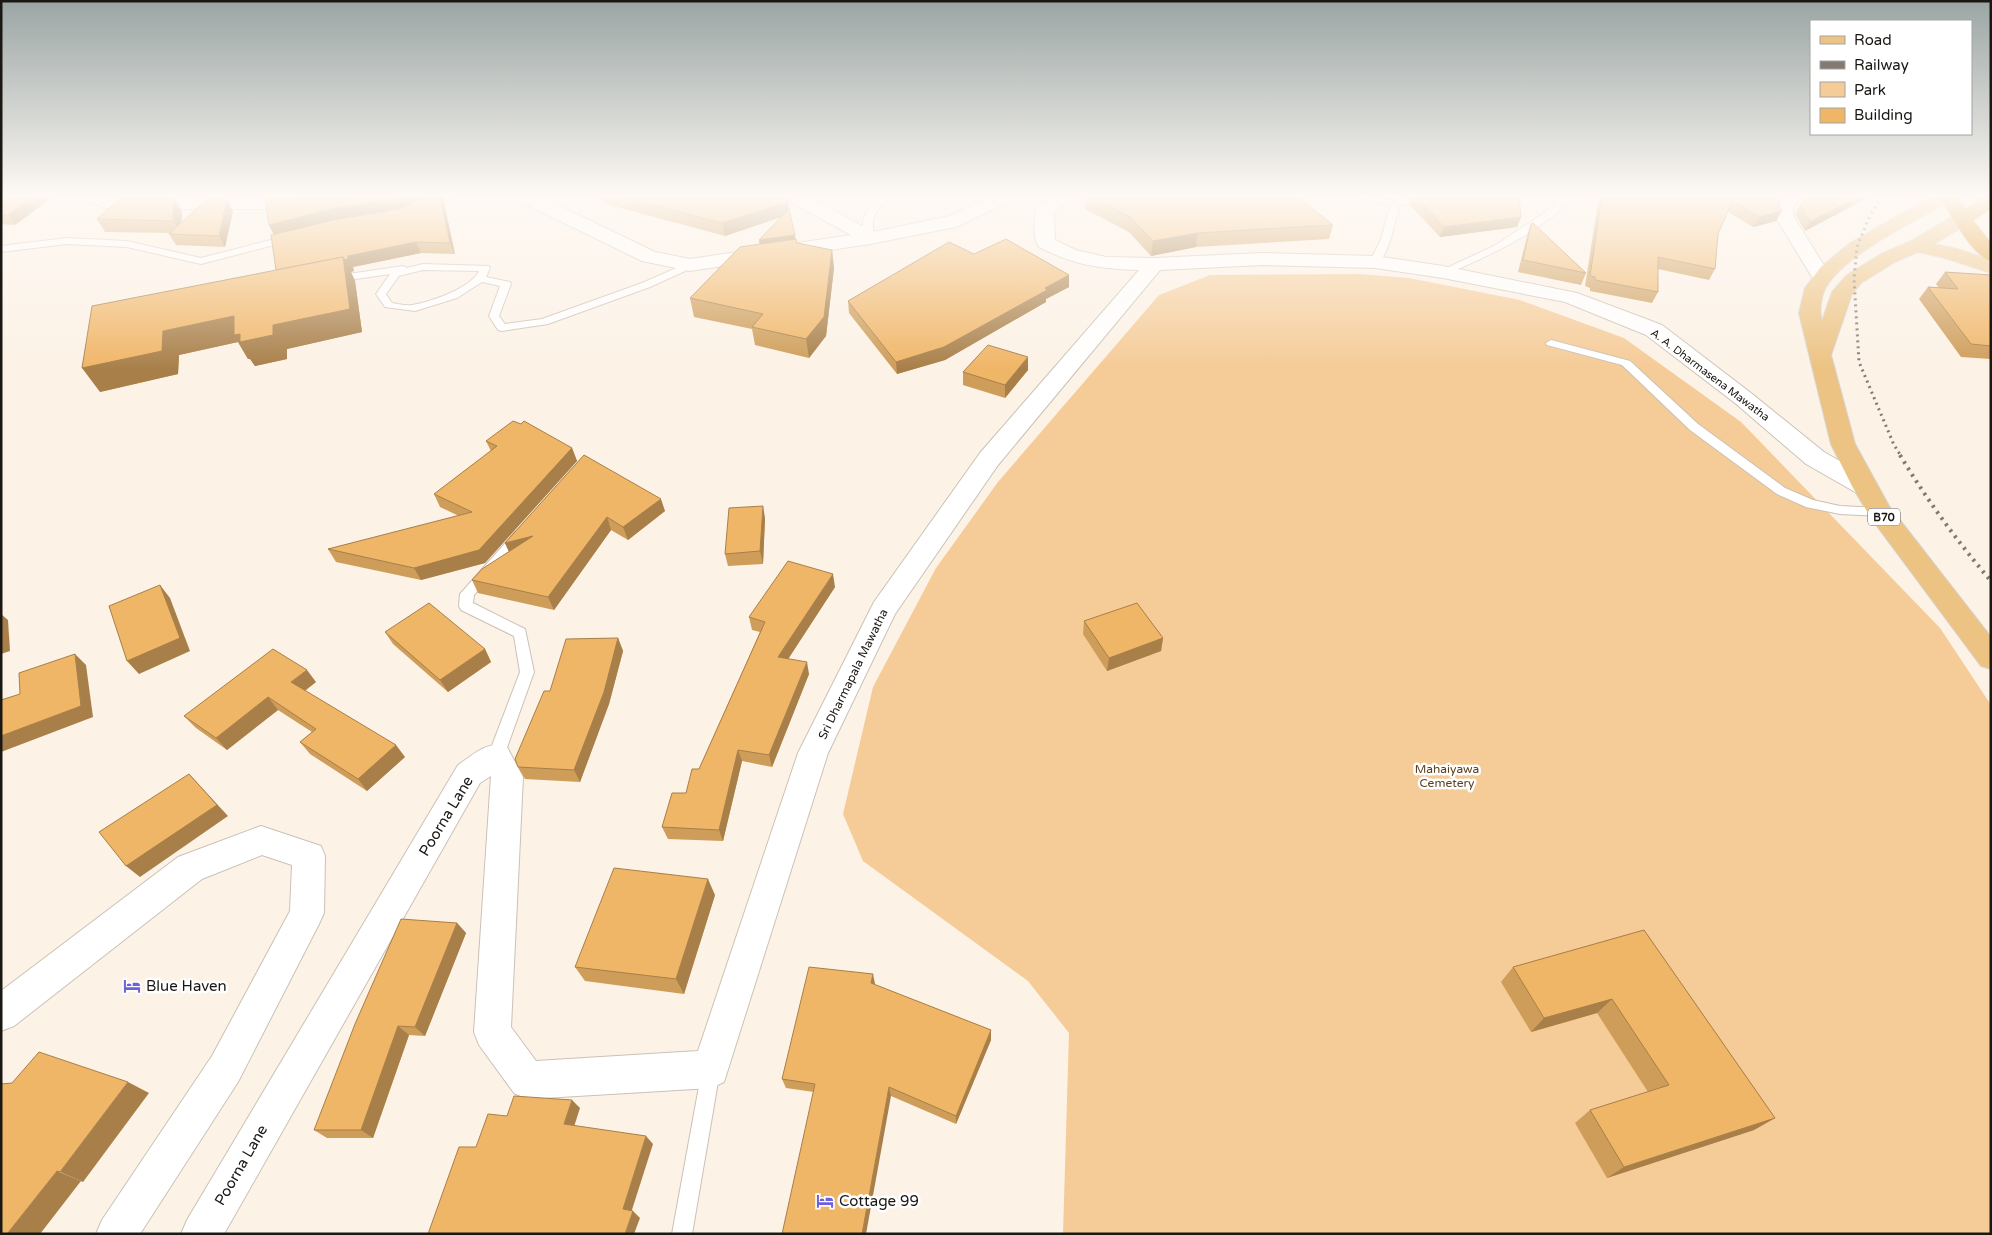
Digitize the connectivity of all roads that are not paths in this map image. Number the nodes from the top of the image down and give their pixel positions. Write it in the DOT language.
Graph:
graph roads {
  1 [pos="169,254"];
  2 [pos="230,254"];
  3 [pos="642,254"];
  4 [pos="766,254"];
  5 [pos="1067,254"];
  6 [pos="1379,254"];
  7 [pos="1484,254"];
  8 [pos="1807,254"];
  9 [pos="1850,254"];
  10 [pos="1898,254"];
  11 [pos="1952,254"];
  12 [pos="1375,262"];
  13 [pos="1154,264"];
  14 [pos="690,265"];
  15 [pos="423,266"];
  16 [pos="1991,267"];
  17 [pos="1443,272"];
  18 [pos="1822,278"];
  19 [pos="480,280"];
  20 [pos="329,281"];
  21 [pos="1551,343"];
  22 [pos="1821,353"];
  23 [pos="1864,486"];
  24 [pos="1880,512"];
  25 [pos="531,522"];
  26 [pos="1991,658"];
  27 [pos="496,756"];
  28 [pos="1,1013"];
  29 [pos="711,1070"];
  30 [pos="116,1234"];
  31 [pos="200,1234"];
  32 [pos="682,1234"];
  1 -- 2 [label="lane"];
  3 -- 14 [label="street"];
  4 -- 14 [label="street"];
  5 -- 13 [label="street, A. A. Dharmasena Mawatha"];
  6 -- 12 [label="lane"];
  7 -- 17 [label="lane"];
  8 -- 18 [label="street"];
  9 -- 18 [label="main road, B70"];
  10 -- 22 [label="main road"];
  11 -- 16 [label="main road"];
  12 -- 13 [label="street, A. A. Dharmasena Mawatha"];
  12 -- 17 [label="street, A. A. Dharmasena Mawatha"];
  13 -- 29 [label="street, Sri Dharmapala Mawatha"];
  14 -- 19 [label="lane"];
  15 -- 19 [label="lane"];
  15 -- 19 [label="lane"];
  15 -- 20 [label="lane"];
  17 -- 23 [label="street, A. A. Dharmasena Mawatha"];
  18 -- 22 [label="main road, B70"];
  21 -- 24 [label="lane"];
  22 -- 23 [label="main road, B70"];
  23 -- 24 [label="main road, B70"];
  24 -- 26 [label="main road, B70"];
  25 -- 27 [label="lane"];
  27 -- 29 [label="street"];
  27 -- 31 [label="street, Poorna Lane"];
  28 -- 30 [label="street"];
  29 -- 32 [label="lane"];
}
